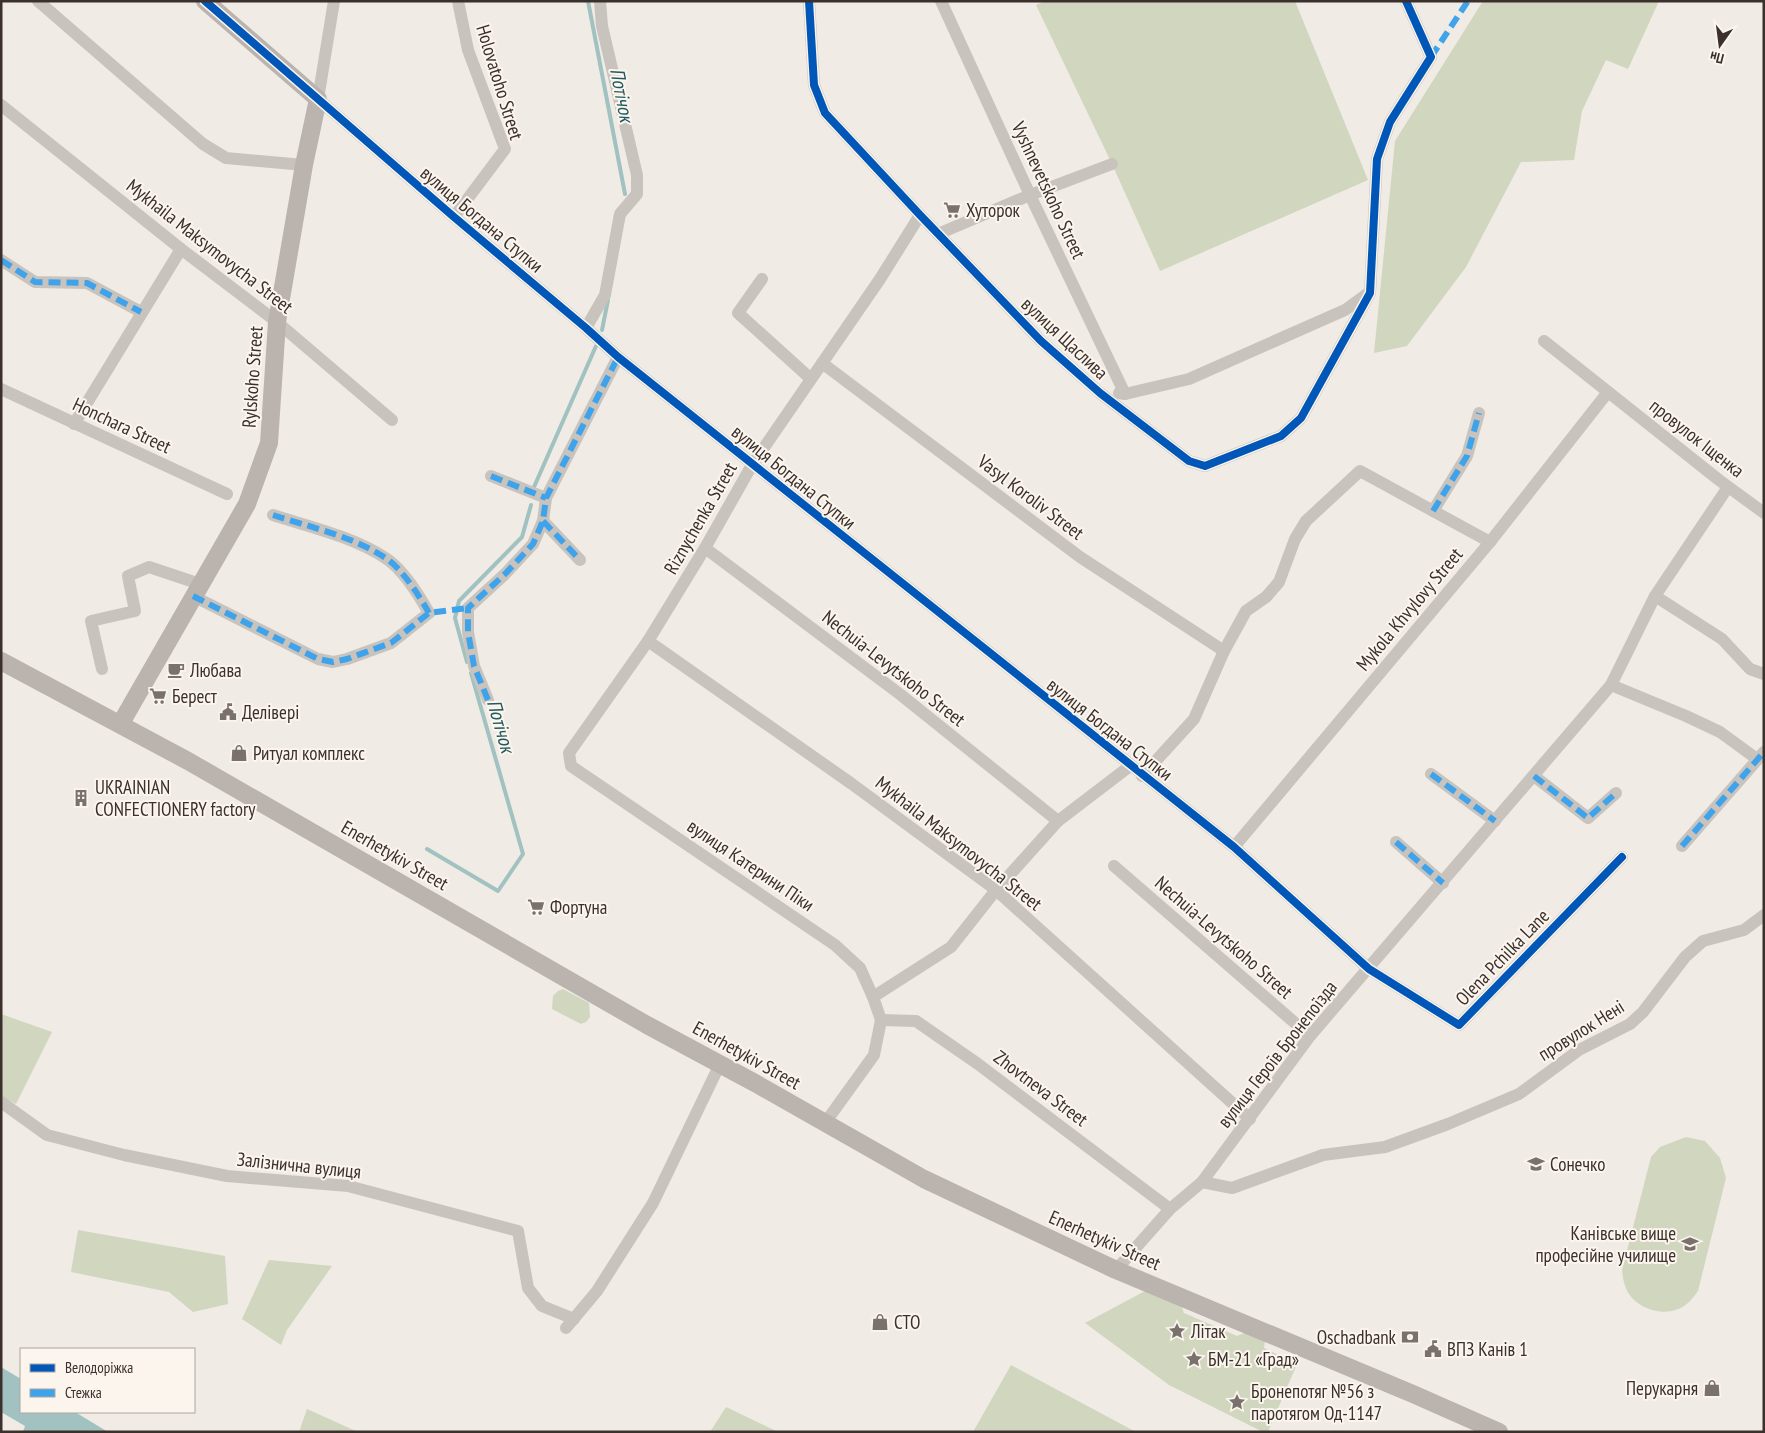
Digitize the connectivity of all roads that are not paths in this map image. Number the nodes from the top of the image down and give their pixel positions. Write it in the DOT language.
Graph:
graph roads {
  1 [pos="38,1"];
  2 [pos="205,1"];
  3 [pos="334,1"];
  4 [pos="458,1"];
  5 [pos="600,1"];
  6 [pos="809,1"];
  7 [pos="1406,1"];
  8 [pos="942,2"];
  9 [pos="318,99"];
  10 [pos="1,105"];
  11 [pos="1112,164"];
  12 [pos="304,165"];
  13 [pos="1030,195"];
  14 [pos="920,215"];
  15 [pos="454,217"];
  16 [pos="938,234"];
  17 [pos="181,249"];
  18 [pos="1,260"];
  19 [pos="762,279"];
  20 [pos="1370,293"];
  21 [pos="141,312"];
  22 [pos="277,322"];
  23 [pos="586,328"];
  24 [pos="1544,340"];
  25 [pos="618,357"];
  26 [pos="822,363"];
  27 [pos="811,379"];
  28 [pos="1,389"];
  29 [pos="1608,392"];
  30 [pos="1100,393"];
  31 [pos="1125,394"];
  32 [pos="1479,413"];
  33 [pos="392,420"];
  34 [pos="74,424"];
  35 [pos="752,465"];
  36 [pos="491,476"];
  37 [pos="1728,487"];
  38 [pos="226,494"];
  39 [pos="546,498"];
  40 [pos="1434,511"];
  41 [pos="1764,513"];
  42 [pos="273,514"];
  43 [pos="543,521"];
  44 [pos="1490,542"];
  45 [pos="705,548"];
  46 [pos="580,560"];
  47 [pos="197,590"];
  48 [pos="1655,596"];
  49 [pos="648,641"];
  50 [pos="1224,651"];
  51 [pos="1,661"];
  52 [pos="102,669"];
  53 [pos="1764,674"];
  54 [pos="1611,685"];
  55 [pos="488,700"];
  56 [pos="121,723"];
  57 [pos="1760,756"];
  58 [pos="571,766"];
  59 [pos="1130,766"];
  60 [pos="1431,774"];
  61 [pos="1142,776"];
  62 [pos="1534,776"];
  63 [pos="1616,793"];
  64 [pos="1058,821"];
  65 [pos="1495,821"];
  66 [pos="1396,842"];
  67 [pos="1682,846"];
  68 [pos="1234,847"];
  69 [pos="1622,857"];
  70 [pos="1114,866"];
  71 [pos="1443,883"];
  72 [pos="996,890"];
  73 [pos="1764,915"];
  74 [pos="1369,969"];
  75 [pos="873,998"];
  76 [pos="881,1020"];
  77 [pos="1310,1036"];
  78 [pos="720,1064"];
  79 [pos="1,1102"];
  80 [pos="1250,1119"];
  81 [pos="825,1123"];
  82 [pos="1202,1182"];
  83 [pos="1170,1209"];
  84 [pos="1116,1270"];
  85 [pos="1499,1432"];
  1 -- 12 [label="street"];
  2 -- 9 [label="main road, вулиця Богдана Ступки"];
  3 -- 9 [label="street, Rylskoho Street"];
  4 -- 15 [label="street, Holovatoho Street"];
  5 -- 23 [label="street"];
  6 -- 14 [label="street, вулиця Щаслива"];
  7 -- 20 [label="street"];
  8 -- 13 [label="street, Vyshnevetskoho Street"];
  9 -- 12 [label="main road, Rylskoho Street"];
  9 -- 15 [label="street, вулиця Богдана Ступки"];
  10 -- 17 [label="street, Mykhaila Maksymovycha Street"];
  11 -- 13 [label="street"];
  12 -- 22 [label="main road, Rylskoho Street"];
  13 -- 16 [label="street"];
  13 -- 31 [label="street, Vyshnevetskoho Street"];
  14 -- 16 [label="street, вулиця Щаслива"];
  14 -- 26 [label="street, Riznychenka Street"];
  15 -- 23 [label="street, вулиця Богдана Ступки"];
  16 -- 30 [label="street, вулиця Щаслива"];
  17 -- 21 [label="street"];
  17 -- 22 [label="street, Mykhaila Maksymovycha Street"];
  18 -- 21 [label="street"];
  19 -- 27 [label="street"];
  20 -- 30 [label="street, вулиця Щаслива"];
  20 -- 31 [label="street"];
  21 -- 34 [label="street"];
  22 -- 33 [label="street, Mykhaila Maksymovycha Street"];
  22 -- 47 [label="main road, Rylskoho Street"];
  23 -- 25 [label="street, вулиця Богдана Ступки"];
  24 -- 29 [label="street, провулок Іщенка"];
  25 -- 35 [label="street, вулиця Богдана Ступки"];
  25 -- 39 [label="street"];
  26 -- 27 [label="street, Riznychenka Street"];
  26 -- 50 [label="street, Vasyl Koroliv Street"];
  27 -- 35 [label="street, Riznychenka Street"];
  28 -- 34 [label="street, Honchara Street"];
  29 -- 37 [label="street, провулок Іщенка"];
  29 -- 44 [label="street, Mykola Khvylovy Street"];
  30 -- 31 [label="street"];
  32 -- 40 [label="street"];
  34 -- 38 [label="street, Honchara Street"];
  35 -- 45 [label="street, Riznychenka Street"];
  35 -- 59 [label="street, вулиця Богдана Ступки"];
  36 -- 39 [label="street"];
  37 -- 41 [label="street, провулок Іщенка"];
  37 -- 48 [label="street, вулиця Героїв Бронепоїзда"];
  39 -- 43 [label="street"];
  40 -- 44 [label="street"];
  40 -- 50 [label="street"];
  42 -- 47 [label="street"];
  43 -- 46 [label="street"];
  43 -- 55 [label="street"];
  44 -- 68 [label="street, Mykola Khvylovy Street"];
  45 -- 49 [label="street, Riznychenka Street"];
  45 -- 64 [label="street, Nechuia-Levytskoho Street"];
  47 -- 52 [label="street"];
  47 -- 56 [label="main road, Rylskoho Street"];
  48 -- 53 [label="street"];
  48 -- 54 [label="street, вулиця Героїв Бронепоїзда"];
  49 -- 58 [label="street, Riznychenka Street"];
  49 -- 72 [label="street, Mykhaila Maksymovycha Street"];
  50 -- 61 [label="street"];
  51 -- 56 [label="main road, Enerhetykiv Street"];
  54 -- 57 [label="street"];
  54 -- 62 [label="street, вулиця Героїв Бронепоїзда"];
  56 -- 78 [label="main road, Enerhetykiv Street"];
  57 -- 67 [label="street"];
  58 -- 75 [label="street, вулиця Катерини Піки"];
  59 -- 61 [label="street, вулиця Богдана Ступки"];
  59 -- 64 [label="street"];
  60 -- 65 [label="street"];
  61 -- 68 [label="street, вулиця Богдана Ступки"];
  62 -- 63 [label="street"];
  62 -- 65 [label="street, вулиця Героїв Бронепоїзда"];
  64 -- 72 [label="street"];
  65 -- 71 [label="street, вулиця Героїв Бронепоїзда"];
  66 -- 71 [label="street"];
  68 -- 74 [label="street, вулиця Богдана Ступки"];
  69 -- 74 [label="street, Olena Pchilka Lane"];
  70 -- 77 [label="street, Nechuia-Levytskoho Street"];
  71 -- 74 [label="street, вулиця Героїв Бронепоїзда"];
  72 -- 75 [label="street"];
  72 -- 80 [label="street, Mykhaila Maksymovycha Street"];
  73 -- 82 [label="street, провулок Нені"];
  74 -- 77 [label="street, вулиця Героїв Бронепоїзда"];
  75 -- 76 [label="street, вулиця Катерини Піки"];
  76 -- 81 [label="street"];
  76 -- 83 [label="street, Zhovtneva Street"];
  77 -- 80 [label="street, вулиця Героїв Бронепоїзда"];
  78 -- 79 [label="street, Залізнична вулиця"];
  78 -- 81 [label="main road, Enerhetykiv Street"];
  80 -- 82 [label="street, вулиця Героїв Бронепоїзда"];
  81 -- 84 [label="main road, Enerhetykiv Street"];
  82 -- 83 [label="street, вулиця Героїв Бронепоїзда"];
  83 -- 84 [label="street, вулиця Героїв Бронепоїзда"];
  84 -- 85 [label="main road, Enerhetykiv Street"];
}
